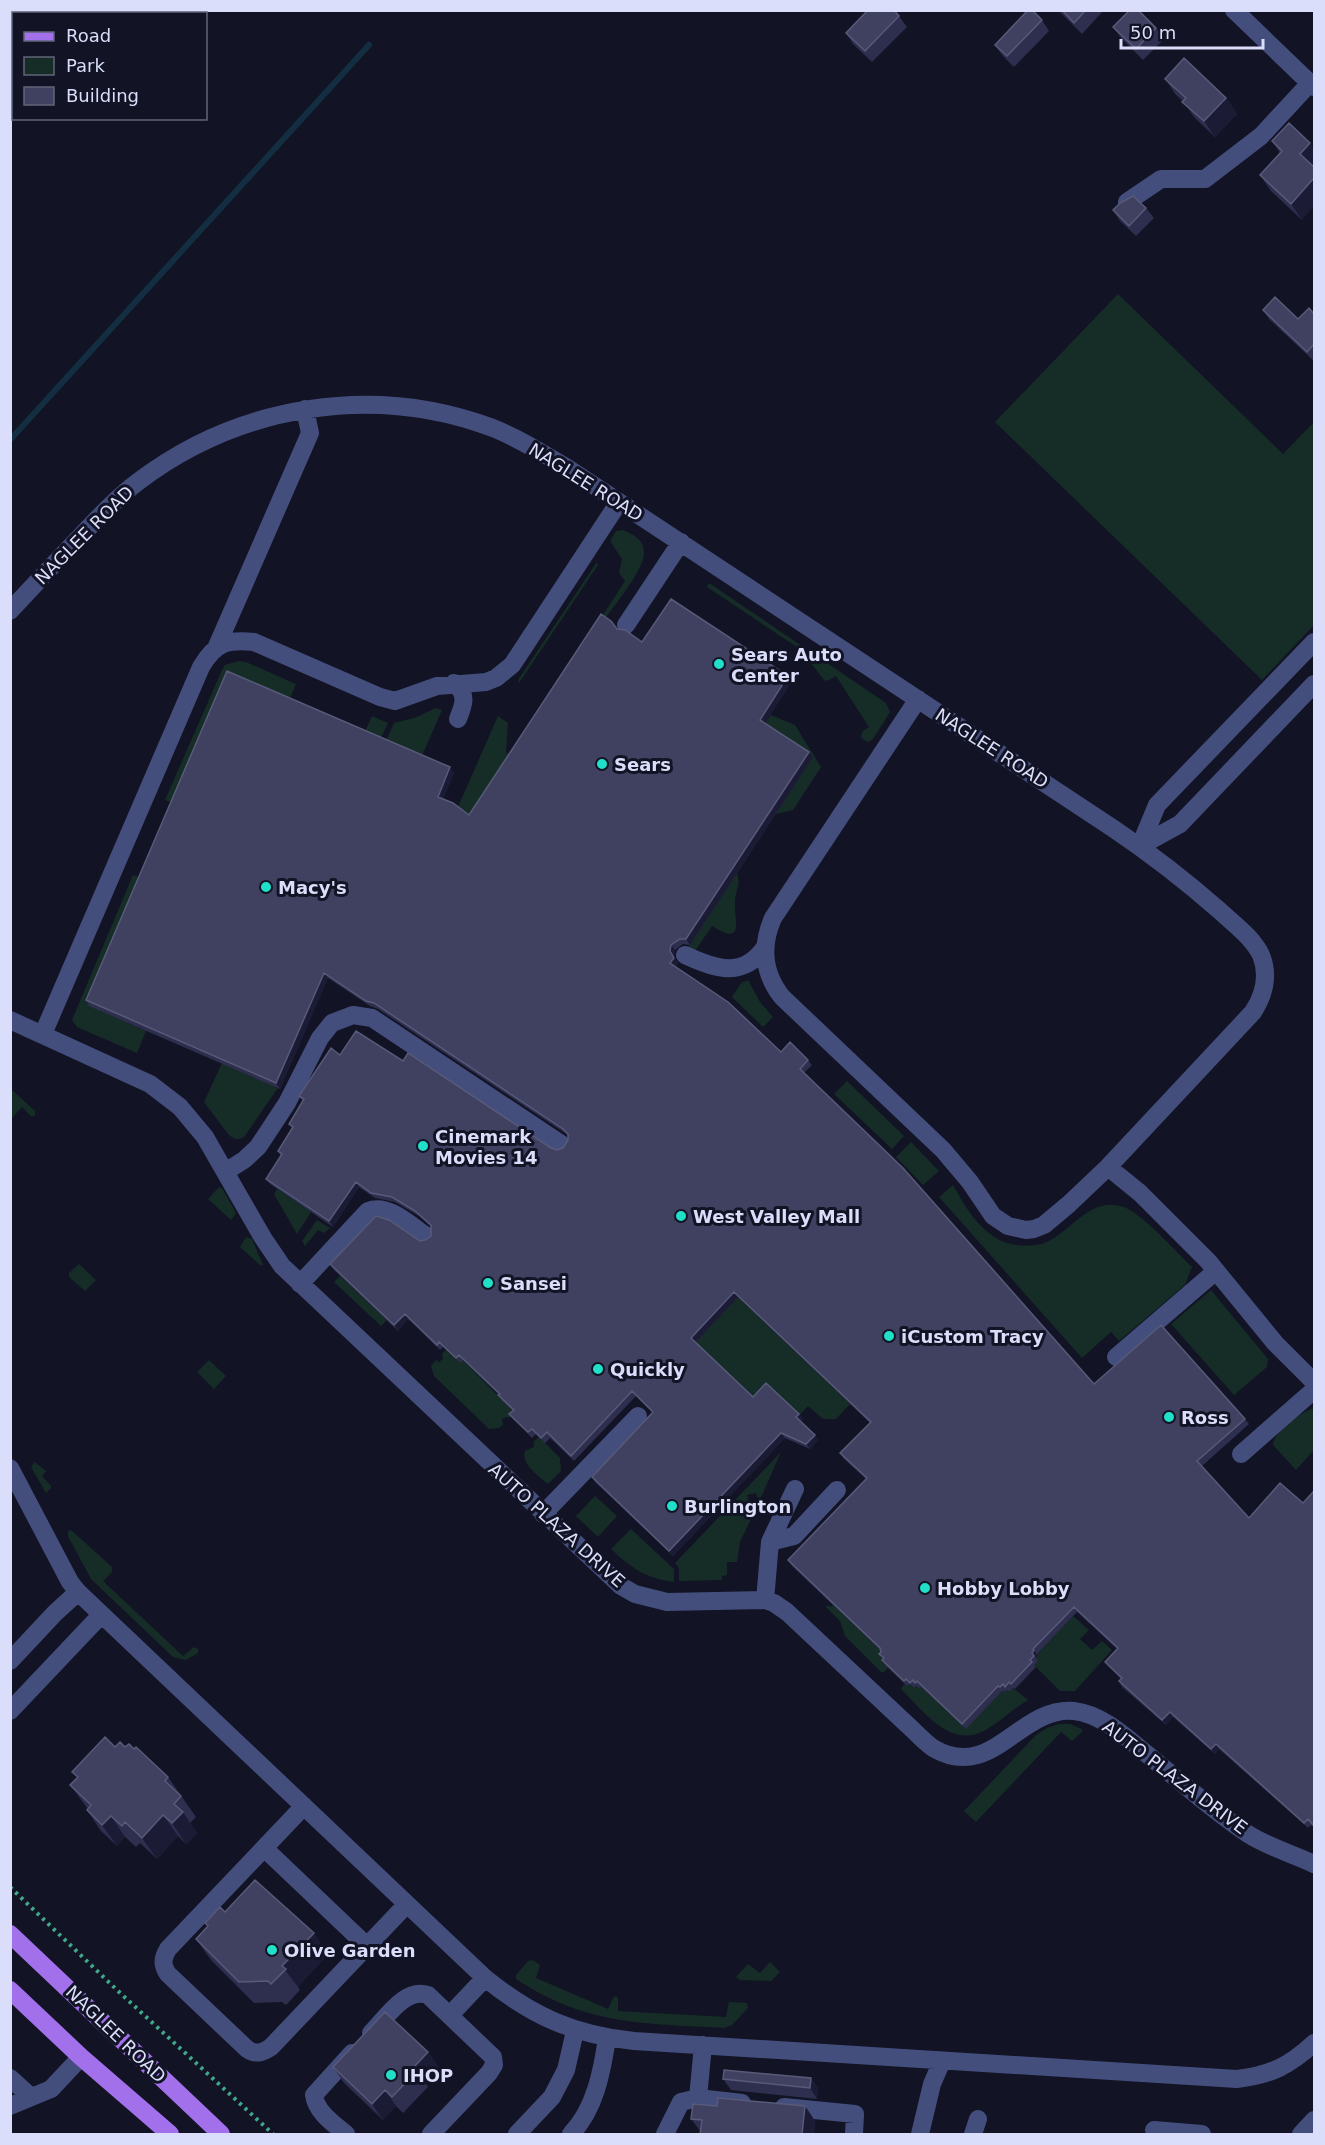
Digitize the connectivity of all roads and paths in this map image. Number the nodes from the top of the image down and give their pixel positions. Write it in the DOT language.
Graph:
graph roads {
  1 [pos="1236,11"];
  2 [pos="1312,85"];
  3 [pos="1127,202"];
  4 [pos="305,409"];
  5 [pos="619,502"];
  6 [pos="681,542"];
  7 [pos="10,611"];
  8 [pos="626,625"];
  9 [pos="1314,642"];
  10 [pos="217,646"];
  11 [pos="454,683"];
  12 [pos="1314,684"];
  13 [pos="918,699"];
  14 [pos="458,719"];
  15 [pos="1140,846"];
  16 [pos="765,947"];
  17 [pos="685,955"];
  18 [pos="10,1020"];
  19 [pos="43,1034"];
  20 [pos="561,1144"];
  21 [pos="1108,1167"];
  22 [pos="225,1172"];
  23 [pos="425,1235"];
  24 [pos="1216,1271"];
  25 [pos="300,1284"];
  26 [pos="1116,1358"];
  27 [pos="1314,1382"];
  28 [pos="1314,1390"];
  29 [pos="638,1416"];
  30 [pos="1241,1454"];
  31 [pos="10,1468"];
  32 [pos="795,1489"];
  33 [pos="837,1490"];
  34 [pos="543,1514"];
  35 [pos="770,1542"];
  36 [pos="78,1592"];
  37 [pos="765,1600"];
  38 [pos="101,1615"];
  39 [pos="10,1661"];
  40 [pos="10,1711"];
  41 [pos="304,1806"];
  42 [pos="264,1848"];
  43 [pos="1314,1863"];
  44 [pos="10,1887"];
  45 [pos="407,1904"];
  46 [pos="10,1934"];
  47 [pos="367,1946"];
  48 [pos="485,1978"];
  49 [pos="10,1990"];
  50 [pos="450,2015"];
  51 [pos="575,2031"];
  52 [pos="607,2038"];
  53 [pos="1314,2043"];
  54 [pos="703,2045"];
  55 [pos="81,2057"];
  56 [pos="942,2061"];
  57 [pos="10,2078"];
  58 [pos="31,2097"];
  59 [pos="698,2098"];
  60 [pos="10,2106"];
  61 [pos="1314,2120"];
  62 [pos="1154,2130"];
  63 [pos="170,2134"];
  64 [pos="221,2134"];
  65 [pos="273,2134"];
  66 [pos="346,2134"];
  67 [pos="431,2134"];
  68 [pos="517,2134"];
  69 [pos="571,2134"];
  70 [pos="665,2134"];
  71 [pos="854,2134"];
  72 [pos="920,2134"];
  73 [pos="1202,2134"];
  74 [pos="1301,2134"];
  1 -- 2 [label="street"];
  2 -- 3 [label="street"];
  4 -- 5 [label="street, NAGLEE ROAD"];
  4 -- 7 [label="street, NAGLEE ROAD"];
  4 -- 10 [label="street"];
  5 -- 6 [label="street, NAGLEE ROAD"];
  5 -- 11 [label="street"];
  6 -- 8 [label="street"];
  6 -- 13 [label="street, NAGLEE ROAD"];
  9 -- 15 [label="street"];
  10 -- 11 [label="street"];
  10 -- 19 [label="street"];
  11 -- 14 [label="street"];
  12 -- 15 [label="street"];
  13 -- 15 [label="street, NAGLEE ROAD"];
  13 -- 16 [label="street"];
  15 -- 21 [label="street, NAGLEE ROAD"];
  16 -- 17 [label="street"];
  16 -- 21 [label="street, NAGLEE ROAD"];
  18 -- 19 [label="street, AUTO PLAZA DRIVE"];
  19 -- 22 [label="street, AUTO PLAZA DRIVE"];
  20 -- 22 [label="street"];
  21 -- 24 [label="street"];
  22 -- 25 [label="street, AUTO PLAZA DRIVE"];
  23 -- 25 [label="street"];
  24 -- 26 [label="street"];
  24 -- 27 [label="street"];
  25 -- 34 [label="street, AUTO PLAZA DRIVE"];
  28 -- 30 [label="street"];
  29 -- 34 [label="street"];
  31 -- 36 [label="street"];
  32 -- 35 [label="street"];
  33 -- 35 [label="street"];
  34 -- 37 [label="street, AUTO PLAZA DRIVE"];
  35 -- 37 [label="street"];
  36 -- 38 [label="street"];
  36 -- 39 [label="street"];
  37 -- 43 [label="street, AUTO PLAZA DRIVE"];
  38 -- 40 [label="street"];
  38 -- 41 [label="street"];
  41 -- 42 [label="street"];
  41 -- 45 [label="street"];
  42 -- 47 [label="street"];
  42 -- 47 [label="street"];
  44 -- 65 [label="path"];
  45 -- 47 [label="street"];
  45 -- 48 [label="street"];
  46 -- 64 [label="main road, NAGLEE ROAD"];
  48 -- 50 [label="street"];
  48 -- 51 [label="street"];
  49 -- 55 [label="main road, NAGLEE ROAD"];
  50 -- 66 [label="street"];
  50 -- 67 [label="street"];
  51 -- 52 [label="street"];
  51 -- 68 [label="street"];
  52 -- 54 [label="street"];
  52 -- 69 [label="street"];
  53 -- 56 [label="street"];
  54 -- 56 [label="street"];
  54 -- 59 [label="street"];
  55 -- 58 [label="street"];
  55 -- 63 [label="main road, NAGLEE ROAD"];
  56 -- 72 [label="street"];
  57 -- 58 [label="street"];
  58 -- 60 [label="street"];
  59 -- 70 [label="street"];
  59 -- 71 [label="street"];
  61 -- 74 [label="street"];
  62 -- 73 [label="street"];
}
